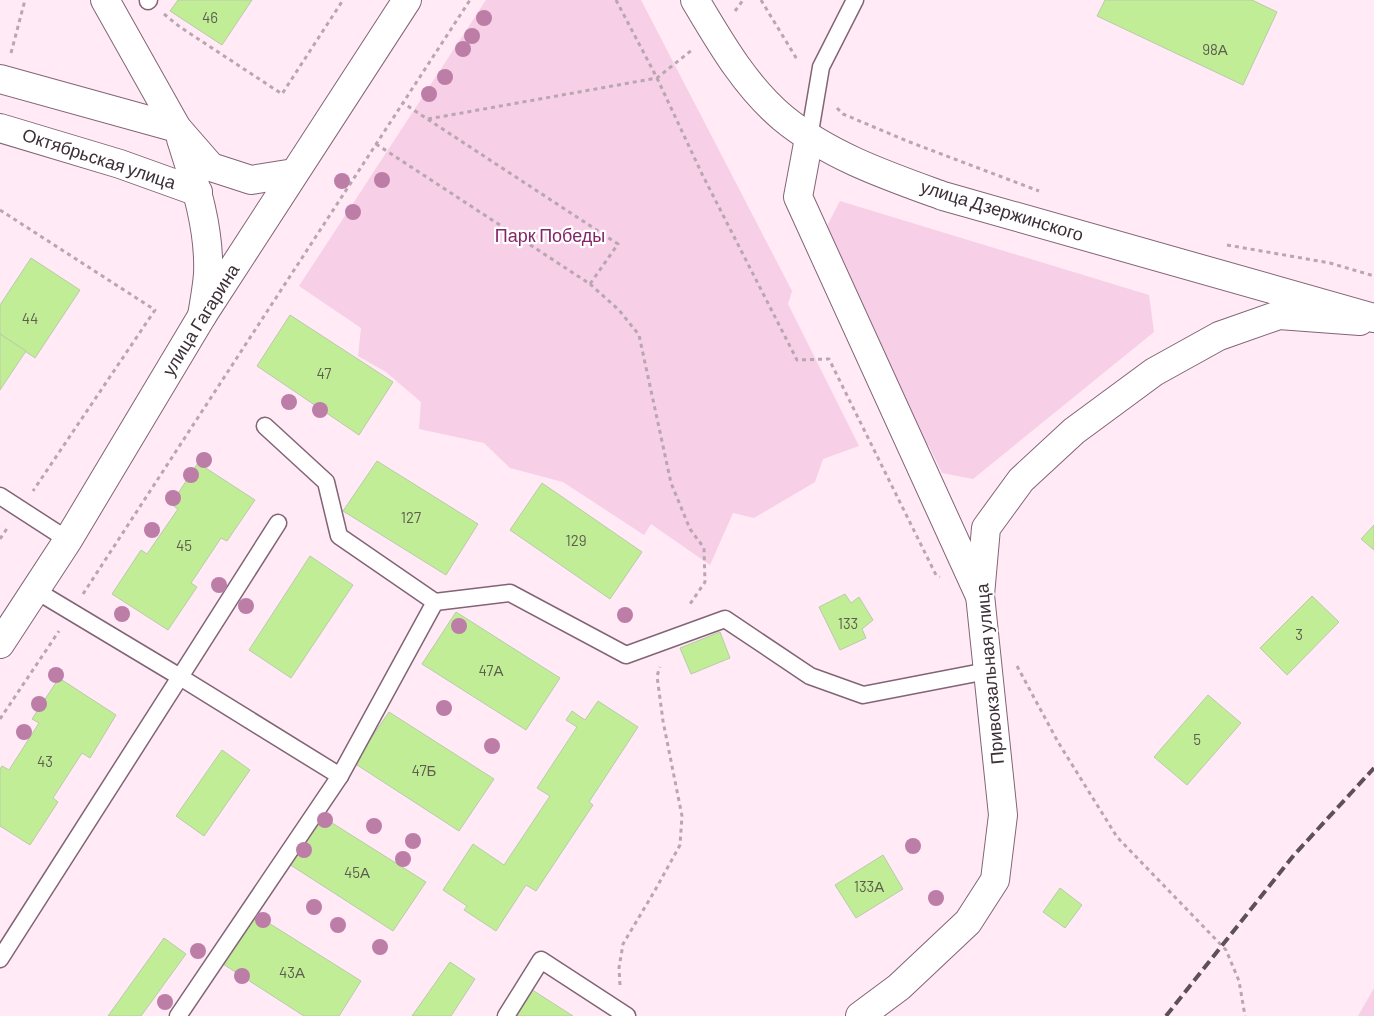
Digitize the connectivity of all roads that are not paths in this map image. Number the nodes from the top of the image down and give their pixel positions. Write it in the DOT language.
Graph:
graph roads {
  1 [pos="105,0"];
  2 [pos="407,0"];
  3 [pos="695,0"];
  4 [pos="854,0"];
  5 [pos="2,79"];
  6 [pos="0,128"];
  7 [pos="177,128"];
  8 [pos="809,138"];
  9 [pos="294,173"];
  10 [pos="198,192"];
  11 [pos="202,316"];
  12 [pos="1374,318"];
  13 [pos="1374,322"];
  14 [pos="265,426"];
  15 [pos="0,496"];
  16 [pos="278,523"];
  17 [pos="68,540"];
  18 [pos="35,590"];
  19 [pos="980,595"];
  20 [pos="435,602"];
  21 [pos="0,644"];
  22 [pos="987,671"];
  23 [pos="180,677"];
  24 [pos="340,776"];
  25 [pos="0,959"];
  26 [pos="178,1016"];
  27 [pos="506,1016"];
  28 [pos="627,1016"];
  29 [pos="860,1016"];
  1 -- 7 [label="street"];
  2 -- 9 [label="street, улица Гагарина"];
  3 -- 8 [label="street, улица Дзержинского"];
  4 -- 8 [label="lane"];
  5 -- 7 [label="street"];
  6 -- 10 [label="street, Октябрьская улица"];
  7 -- 9 [label="street"];
  7 -- 10 [label="street"];
  8 -- 12 [label="street, улица Дзержинского"];
  8 -- 19 [label="street"];
  9 -- 11 [label="street, улица Гагарина"];
  10 -- 11 [label="street"];
  11 -- 17 [label="street, улица Гагарина"];
  13 -- 19 [label="street, Привокзальная улица"];
  14 -- 20 [label="lane"];
  15 -- 17 [label="lane"];
  16 -- 23 [label="lane"];
  17 -- 18 [label="street, улица Гагарина"];
  18 -- 21 [label="street, улица Гагарина"];
  18 -- 23 [label="lane"];
  19 -- 22 [label="street, Привокзальная улица"];
  20 -- 22 [label="lane"];
  20 -- 24 [label="lane"];
  22 -- 29 [label="street, Привокзальная улица"];
  23 -- 24 [label="lane"];
  23 -- 25 [label="lane"];
  24 -- 26 [label="lane"];
  27 -- 28 [label="lane"];
}
